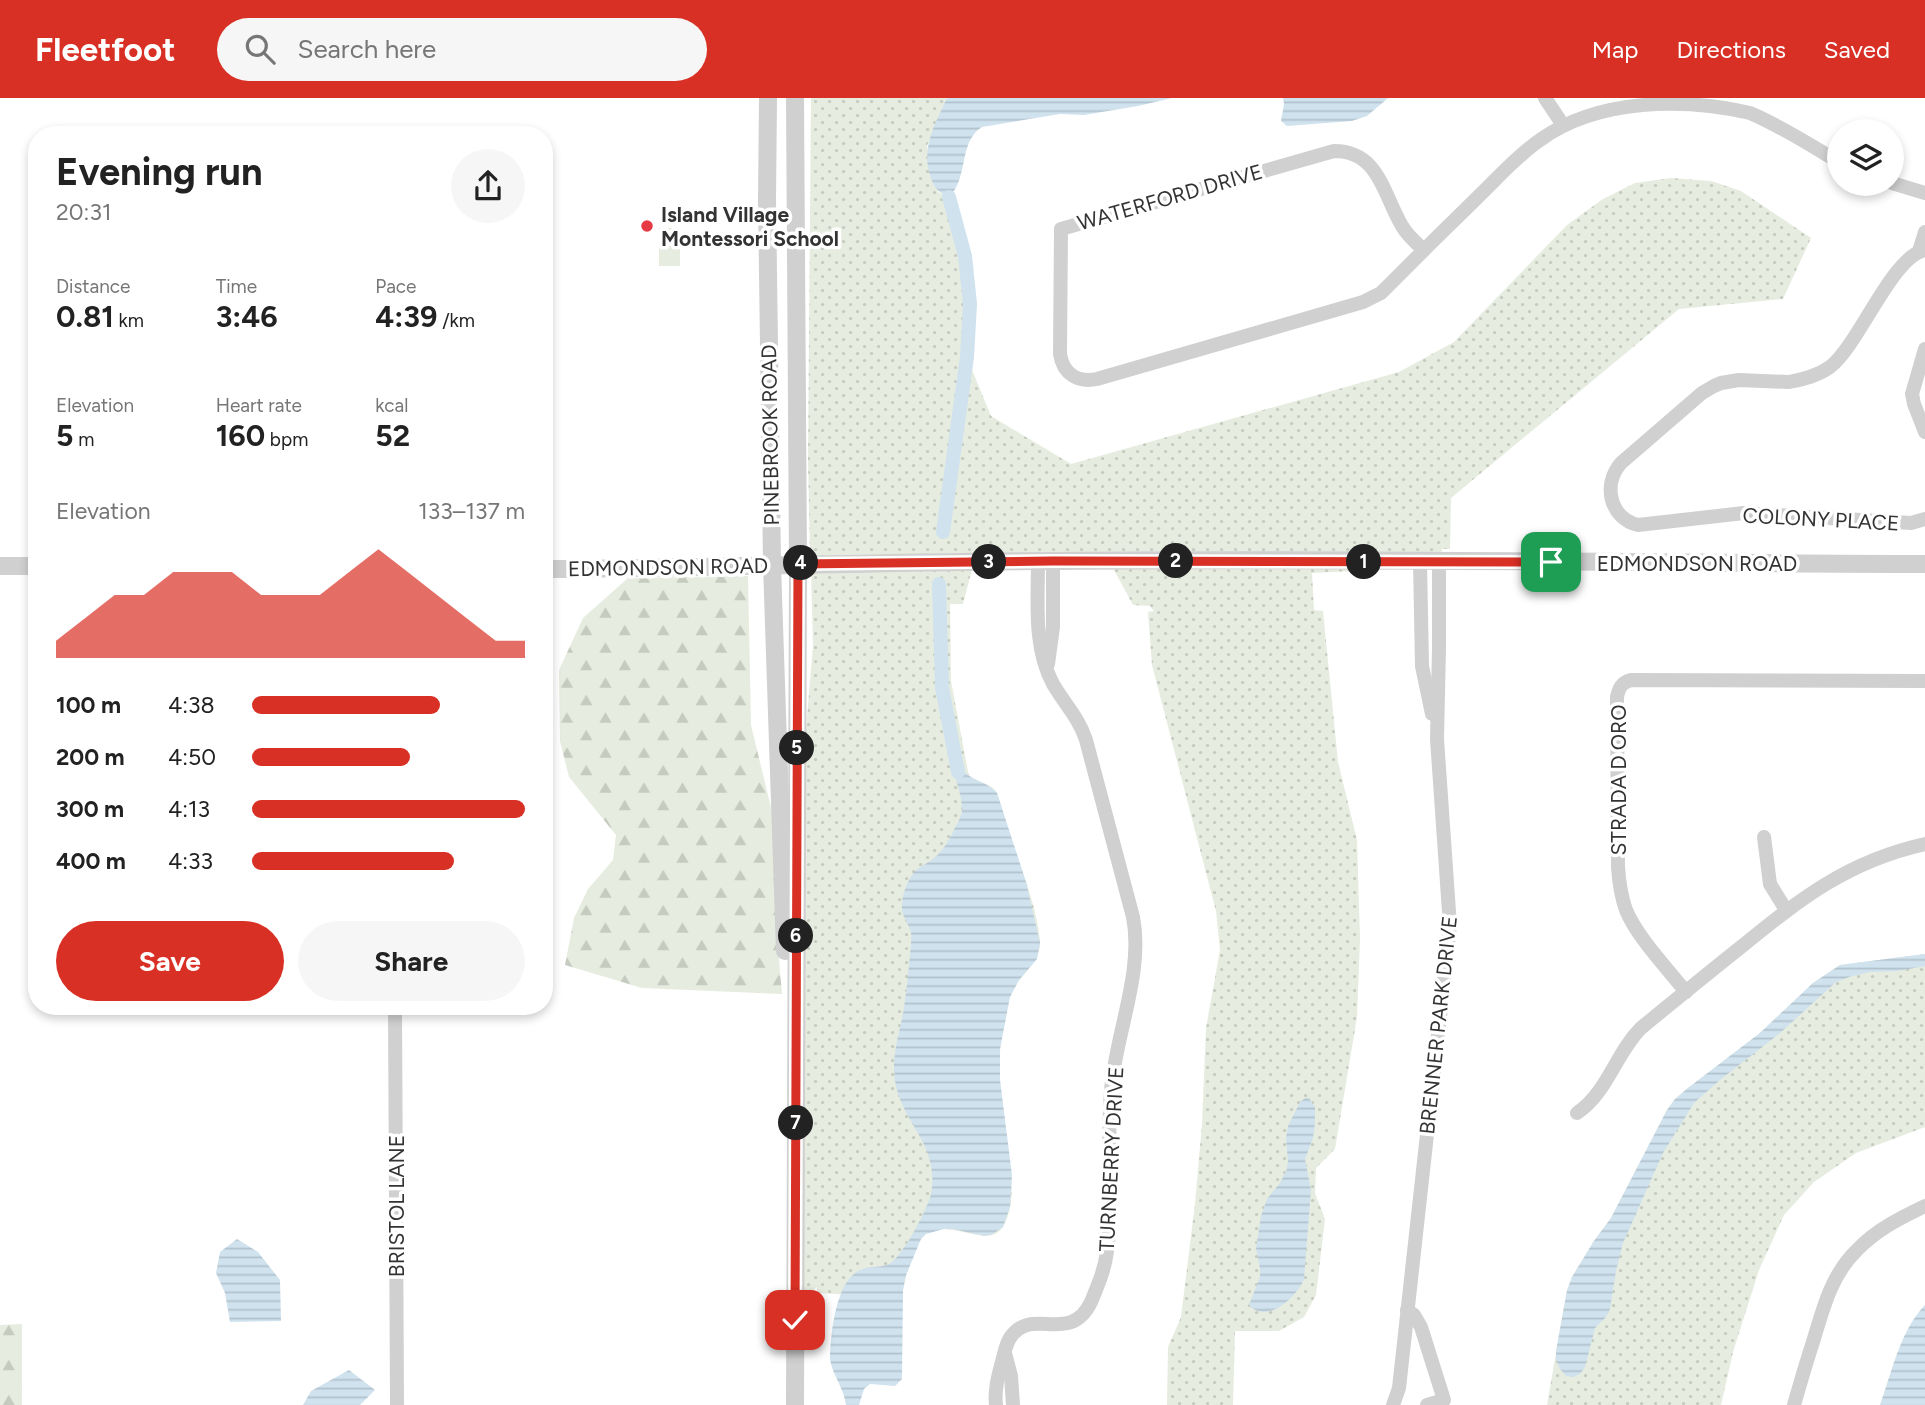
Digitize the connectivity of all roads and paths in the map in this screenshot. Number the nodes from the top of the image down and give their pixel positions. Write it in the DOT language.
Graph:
graph roads {
  1 [pos="768,98"];
  2 [pos="795,98"];
  3 [pos="1545,98"];
  4 [pos="1563,125"];
  5 [pos="1827,155"];
  6 [pos="1904,187"];
  7 [pos="1925,193"];
  8 [pos="1925,232"];
  9 [pos="1424,250"];
  10 [pos="1922,251"];
  11 [pos="1925,349"];
  12 [pos="1925,432"];
  13 [pos="1925,519"];
  14 [pos="1045,561"];
  15 [pos="1429,562"];
  16 [pos="798,564"];
  17 [pos="1925,564"];
  18 [pos="772,565"];
  19 [pos="0,566"];
  20 [pos="28,566"];
  21 [pos="553,569"];
  22 [pos="1925,681"];
  23 [pos="1764,837"];
  24 [pos="1925,844"];
  25 [pos="1786,910"];
  26 [pos="1686,992"];
  27 [pos="396,1015"];
  28 [pos="796,1066"];
  29 [pos="1577,1113"];
  30 [pos="1925,1206"];
  31 [pos="1407,1310"];
  32 [pos="1005,1352"];
  33 [pos="397,1405"];
  34 [pos="795,1405"];
  35 [pos="996,1405"];
  36 [pos="1013,1405"];
  37 [pos="1393,1405"];
  38 [pos="1427,1405"];
  39 [pos="1794,1405"];
  1 -- 18 [label="street, PINEBROOK ROAD"];
  2 -- 16 [label="street, PINEBROOK ROAD"];
  3 -- 4 [label="street"];
  4 -- 5 [label="street, WATERFORD DRIVE"];
  4 -- 9 [label="street, WATERFORD DRIVE"];
  6 -- 7 [label="street"];
  8 -- 10 [label="street, COLONY PLACE"];
  9 -- 9 [label="street, WATERFORD DRIVE"];
  10 -- 13 [label="street, COLONY PLACE"];
  11 -- 12 [label="street"];
  14 -- 15 [label="street, EDMONDSON ROAD"];
  14 -- 16 [label="street, EDMONDSON ROAD"];
  14 -- 32 [label="street, TURNBERRY DRIVE"];
  15 -- 17 [label="street, EDMONDSON ROAD"];
  15 -- 31 [label="street, BRENNER PARK DRIVE"];
  16 -- 18 [label="street, EDMONDSON ROAD"];
  16 -- 28 [label="street, PINEBROOK ROAD"];
  18 -- 21 [label="street, EDMONDSON ROAD"];
  18 -- 28 [label="street, PINEBROOK ROAD"];
  19 -- 20 [label="street"];
  22 -- 26 [label="street, STRADA D ORO"];
  23 -- 25 [label="street"];
  24 -- 25 [label="street"];
  25 -- 26 [label="street"];
  26 -- 29 [label="street"];
  27 -- 33 [label="street, BRISTOL LANE"];
  28 -- 34 [label="street, PINEBROOK ROAD"];
  30 -- 39 [label="street"];
  31 -- 37 [label="street, BRENNER PARK DRIVE"];
  31 -- 38 [label="street"];
  32 -- 35 [label="street, TURNBERRY DRIVE"];
  32 -- 36 [label="street"];
}
